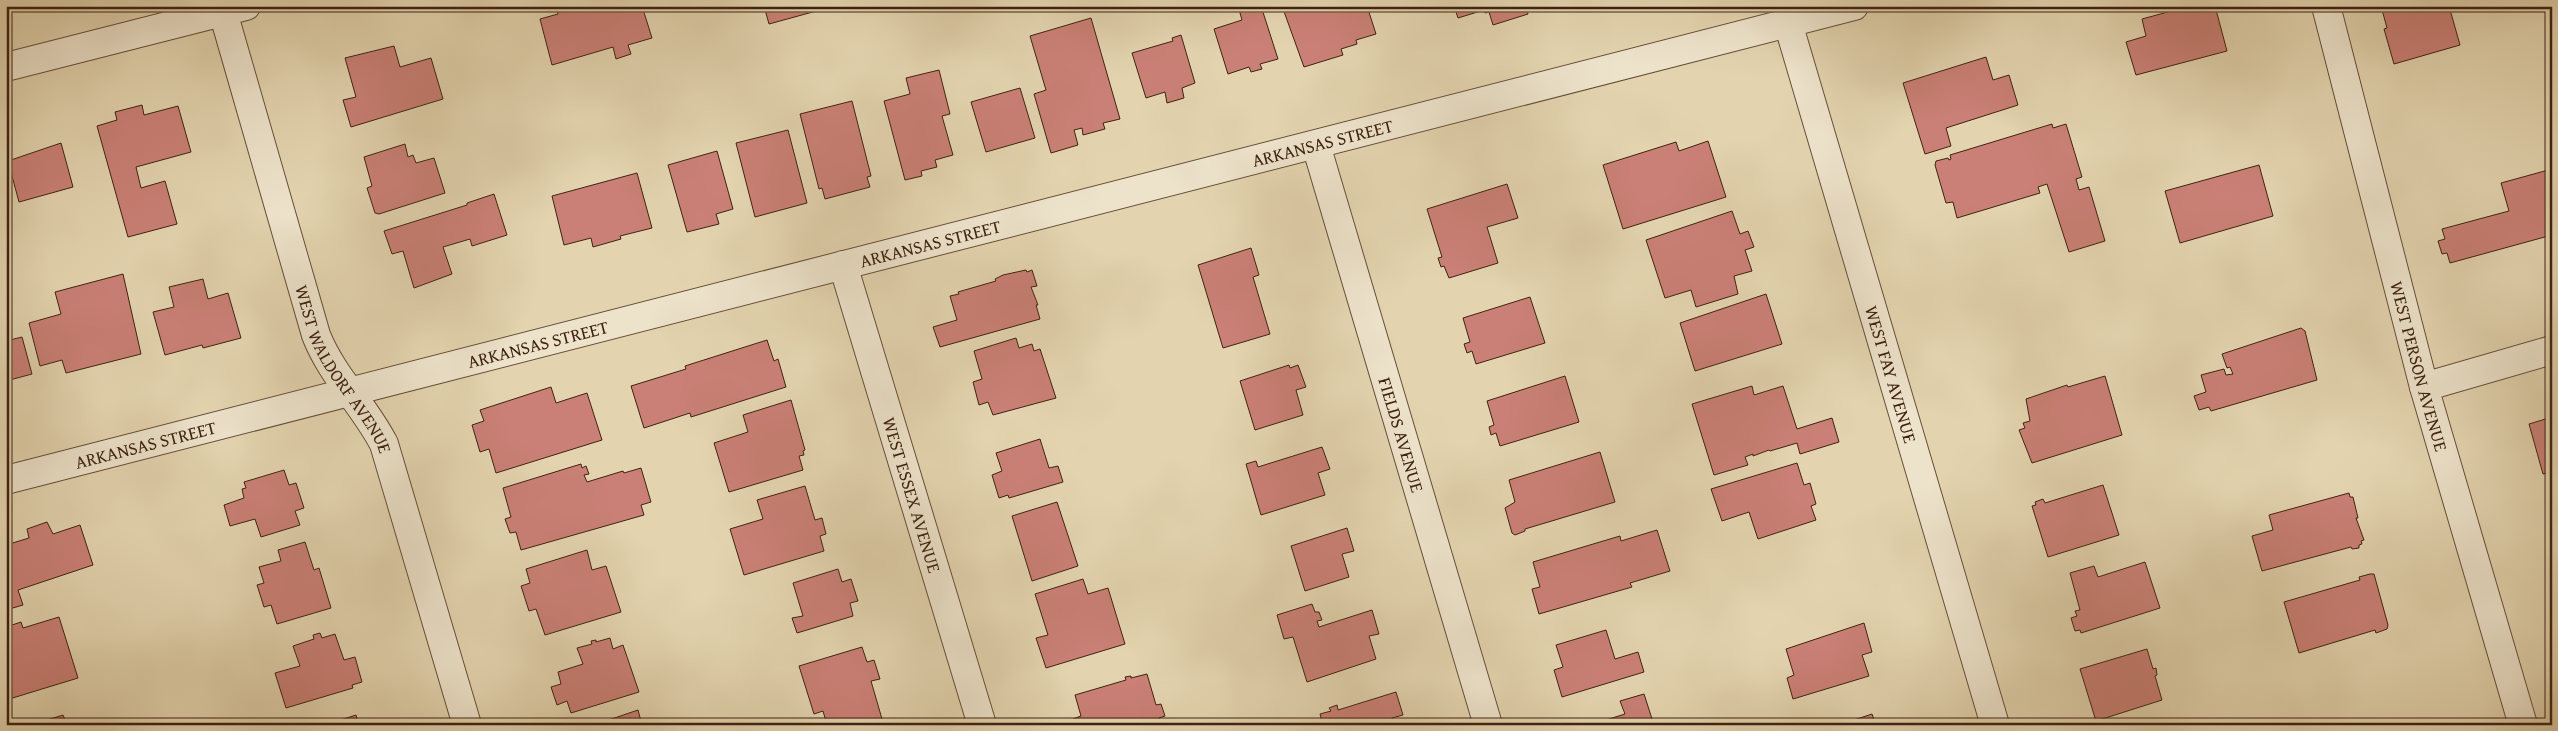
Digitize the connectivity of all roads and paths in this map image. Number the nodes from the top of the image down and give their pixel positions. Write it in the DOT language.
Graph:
graph roads {
  1 [pos="1854,6"];
  2 [pos="2326,6"];
  3 [pos="234,9"];
  4 [pos="1788,23"];
  5 [pos="6,67"];
  6 [pos="1316,145"];
  7 [pos="843,265"];
  8 [pos="2552,350"];
  9 [pos="2424,386"];
  10 [pos="350,393"];
  11 [pos="6,480"];
  12 [pos="467,725"];
  13 [pos="982,725"];
  14 [pos="1488,725"];
  15 [pos="1995,725"];
  16 [pos="2523,725"];
  1 -- 4 [label="street, ARKANSAS STREET"];
  2 -- 9 [label="street, WEST PERSON AVENUE"];
  3 -- 5 [label="street"];
  3 -- 10 [label="street, WEST WALDORF AVENUE"];
  4 -- 6 [label="street, ARKANSAS STREET"];
  4 -- 15 [label="street, WEST FAY AVENUE"];
  6 -- 7 [label="street, ARKANSAS STREET"];
  6 -- 14 [label="street, FIELDS AVENUE"];
  7 -- 10 [label="street, ARKANSAS STREET"];
  7 -- 13 [label="street, WEST ESSEX AVENUE"];
  8 -- 9 [label="street"];
  9 -- 16 [label="street, WEST PERSON AVENUE"];
  10 -- 11 [label="street, ARKANSAS STREET"];
  10 -- 12 [label="street, WEST WALDORF AVENUE"];
}
